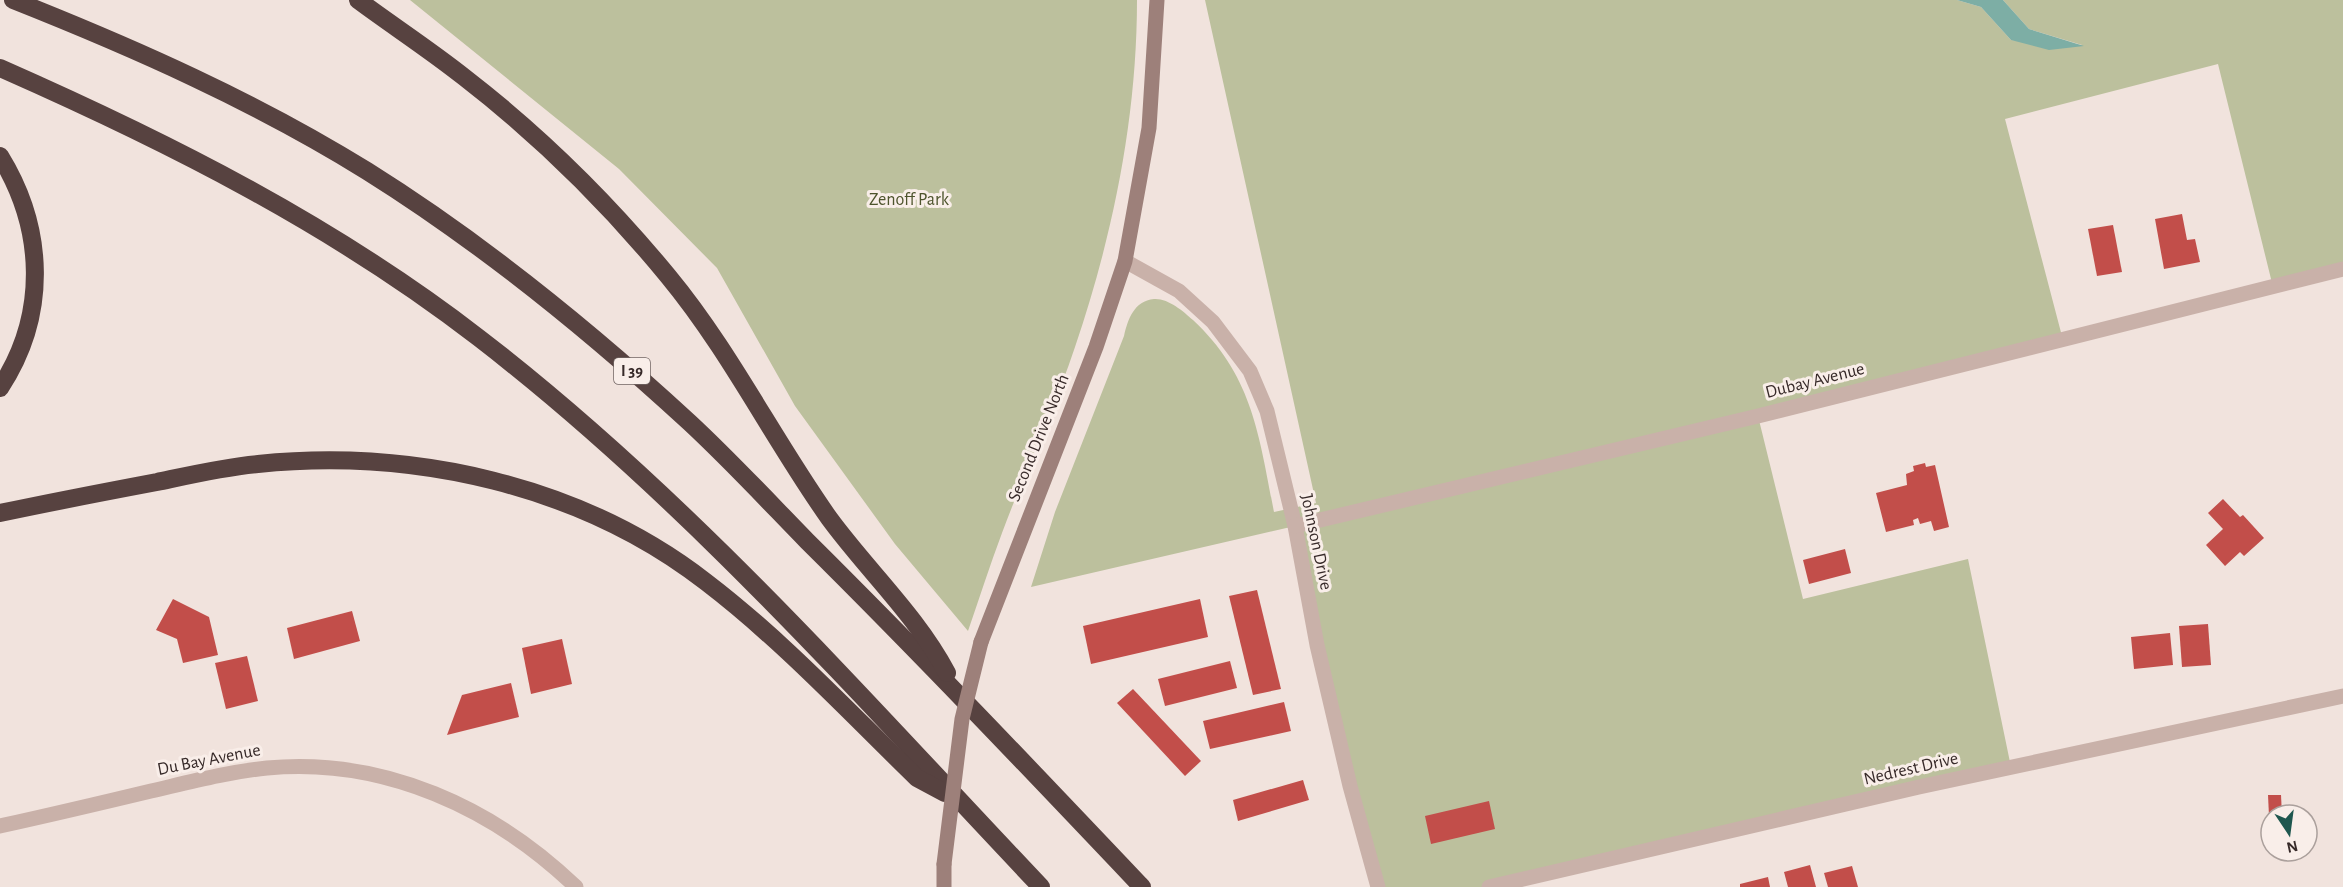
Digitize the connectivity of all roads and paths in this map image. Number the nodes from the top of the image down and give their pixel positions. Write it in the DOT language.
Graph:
graph roads {
  1 [pos="13,0"];
  2 [pos="358,0"];
  3 [pos="1157,0"];
  4 [pos="0,68"];
  5 [pos="0,156"];
  6 [pos="1125,261"];
  7 [pos="2343,269"];
  8 [pos="0,388"];
  9 [pos="0,513"];
  10 [pos="1295,526"];
  11 [pos="957,693"];
  12 [pos="2343,696"];
  13 [pos="960,801"];
  14 [pos="0,826"];
  15 [pos="576,887"];
  16 [pos="944,887"];
  17 [pos="1041,887"];
  18 [pos="1142,887"];
  19 [pos="1377,887"];
  20 [pos="1489,887"];
  1 -- 11 [label="highway, I 39"];
  2 -- 11 [label="highway"];
  3 -- 6 [label="street, Second Drive North"];
  4 -- 13 [label="highway"];
  5 -- 8 [label="highway"];
  6 -- 10 [label="street, Johnson Drive"];
  6 -- 16 [label="street, Second Drive North, bridge"];
  7 -- 10 [label="street, Dubay Avenue"];
  9 -- 13 [label="highway"];
  10 -- 19 [label="street, Johnson Drive"];
  11 -- 18 [label="highway, I 39"];
  12 -- 20 [label="street, Nedrest Drive"];
  13 -- 17 [label="highway"];
  14 -- 15 [label="street, Du Bay Avenue"];
}
